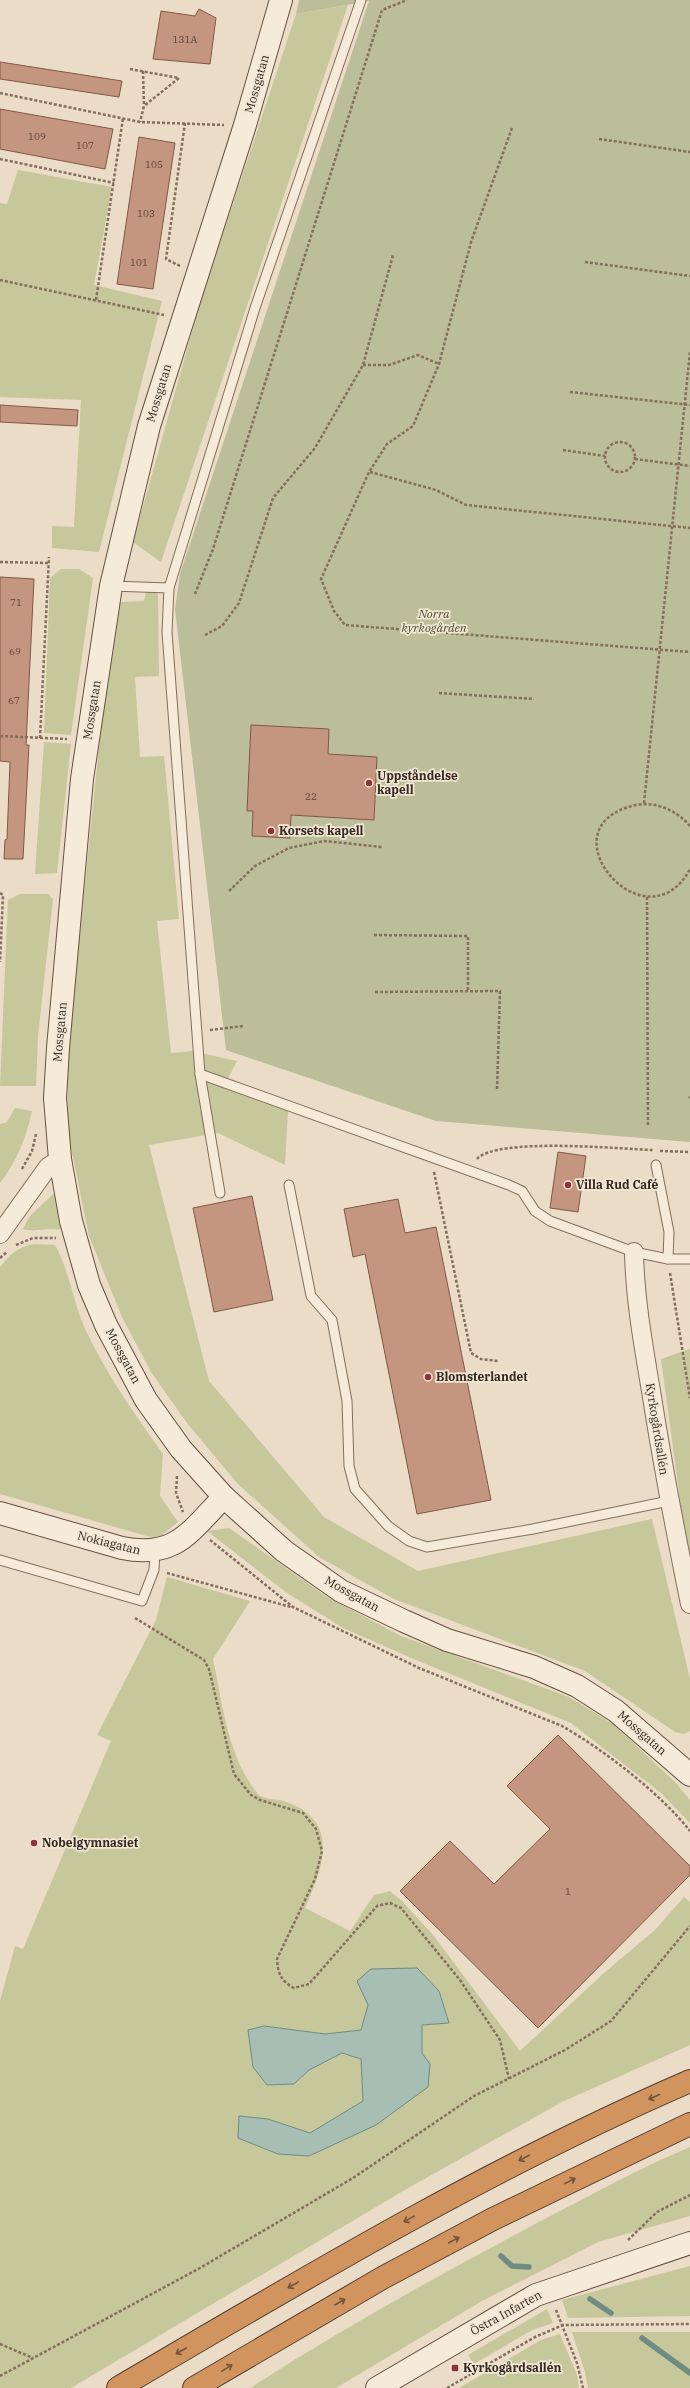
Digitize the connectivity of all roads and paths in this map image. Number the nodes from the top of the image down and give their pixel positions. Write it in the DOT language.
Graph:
graph roads {
  1 [pos="281,0"];
  2 [pos="361,0"];
  3 [pos="407,0"];
  4 [pos="130,69"];
  5 [pos="143,72"];
  6 [pos="0,93"];
  7 [pos="144,106"];
  8 [pos="122,118"];
  9 [pos="140,122"];
  10 [pos="185,123"];
  11 [pos="245,125"];
  12 [pos="512,128"];
  13 [pos="599,139"];
  14 [pos="690,152"];
  15 [pos="0,159"];
  16 [pos="114,183"];
  17 [pos="393,255"];
  18 [pos="585,262"];
  19 [pos="184,268"];
  20 [pos="690,276"];
  21 [pos="0,280"];
  22 [pos="96,300"];
  23 [pos="182,319"];
  24 [pos="690,352"];
  25 [pos="439,364"];
  26 [pos="363,365"];
  27 [pos="570,392"];
  28 [pos="685,404"];
  29 [pos="690,405"];
  30 [pos="563,450"];
  31 [pos="604,456"];
  32 [pos="635,459"];
  33 [pos="679,464"];
  34 [pos="690,466"];
  35 [pos="369,472"];
  36 [pos="672,526"];
  37 [pos="690,528"];
  38 [pos="49,557"];
  39 [pos="0,562"];
  40 [pos="48,563"];
  41 [pos="111,586"];
  42 [pos="169,588"];
  43 [pos="195,594"];
  44 [pos="204,635"];
  45 [pos="660,650"];
  46 [pos="690,652"];
  47 [pos="439,692"];
  48 [pos="534,699"];
  49 [pos="0,736"];
  50 [pos="40,738"];
  51 [pos="70,739"];
  52 [pos="644,803"];
  53 [pos="690,826"];
  54 [pos="382,847"];
  55 [pos="690,869"];
  56 [pos="229,891"];
  57 [pos="0,893"];
  58 [pos="647,897"];
  59 [pos="374,935"];
  60 [pos="0,962"];
  61 [pos="468,991"];
  62 [pos="375,992"];
  63 [pos="243,1026"];
  64 [pos="196,1031"];
  65 [pos="200,1074"];
  66 [pos="497,1090"];
  67 [pos="648,1127"];
  68 [pos="690,1152"];
  69 [pos="60,1159"];
  70 [pos="438,1160"];
  71 [pos="656,1165"];
  72 [pos="470,1172"];
  73 [pos="288,1185"];
  74 [pos="220,1194"];
  75 [pos="0,1234"];
  76 [pos="634,1252"];
  77 [pos="668,1259"];
  78 [pos="690,1259"];
  79 [pos="498,1361"];
  80 [pos="690,1398"];
  81 [pos="224,1497"];
  82 [pos="669,1500"];
  83 [pos="0,1512"];
  84 [pos="206,1536"];
  85 [pos="155,1551"];
  86 [pos="0,1560"];
  87 [pos="165,1573"];
  88 [pos="690,1604"];
  89 [pos="293,1607"];
  90 [pos="135,1618"];
  91 [pos="689,1772"];
  92 [pos="690,1831"];
  93 [pos="690,1926"];
  94 [pos="509,2079"];
  95 [pos="690,2081"];
  96 [pos="690,2124"];
  97 [pos="690,2195"];
  98 [pos="628,2240"];
  99 [pos="690,2243"];
  100 [pos="554,2305"];
  101 [pos="690,2324"];
  102 [pos="563,2325"];
  103 [pos="0,2344"];
  104 [pos="33,2358"];
  105 [pos="0,2376"];
  106 [pos="118,2388"];
  107 [pos="194,2388"];
  108 [pos="377,2388"];
  109 [pos="447,2388"];
  110 [pos="583,2388"];
  1 -- 11 [label="street, Mossgatan"];
  2 -- 42 [label="lane"];
  3 -- 43 [label="path"];
  4 -- 5 [label="path"];
  5 -- 7 [label="path"];
  5 -- 7 [label="path"];
  6 -- 8 [label="path"];
  7 -- 9 [label="path"];
  8 -- 9 [label="path"];
  8 -- 16 [label="path"];
  9 -- 10 [label="path"];
  10 -- 11 [label="path"];
  10 -- 19 [label="path"];
  11 -- 23 [label="street, Mossgatan"];
  12 -- 25 [label="path"];
  13 -- 14 [label="path"];
  15 -- 16 [label="path"];
  16 -- 22 [label="path"];
  17 -- 26 [label="path"];
  18 -- 20 [label="path"];
  21 -- 22 [label="path"];
  22 -- 23 [label="path"];
  23 -- 41 [label="street, Mossgatan"];
  24 -- 28 [label="path"];
  25 -- 26 [label="path"];
  25 -- 35 [label="path"];
  26 -- 44 [label="path"];
  27 -- 28 [label="path"];
  28 -- 29 [label="path"];
  28 -- 33 [label="path"];
  30 -- 31 [label="path"];
  31 -- 32 [label="path"];
  31 -- 32 [label="path"];
  32 -- 33 [label="path"];
  33 -- 34 [label="path"];
  33 -- 36 [label="path"];
  35 -- 36 [label="path"];
  35 -- 45 [label="path"];
  36 -- 37 [label="path"];
  36 -- 45 [label="path"];
  38 -- 40 [label="path"];
  39 -- 40 [label="path"];
  40 -- 50 [label="path"];
  41 -- 42 [label="lane"];
  41 -- 69 [label="street, Mossgatan"];
  42 -- 64 [label="lane"];
  45 -- 46 [label="path"];
  45 -- 52 [label="path"];
  47 -- 48 [label="path"];
  49 -- 50 [label="path"];
  50 -- 51 [label="path"];
  52 -- 53 [label="path"];
  52 -- 58 [label="path"];
  54 -- 56 [label="path"];
  55 -- 58 [label="path"];
  57 -- 60 [label="path"];
  58 -- 67 [label="path"];
  59 -- 61 [label="path"];
  61 -- 62 [label="path"];
  61 -- 66 [label="path"];
  63 -- 64 [label="path"];
  64 -- 65 [label="lane"];
  65 -- 70 [label="lane"];
  65 -- 74 [label="lane"];
  68 -- 72 [label="path"];
  69 -- 75 [label="street"];
  69 -- 81 [label="street, Mossgatan"];
  70 -- 72 [label="lane"];
  70 -- 79 [label="path"];
  71 -- 77 [label="lane"];
  72 -- 76 [label="lane"];
  73 -- 82 [label="lane"];
  76 -- 77 [label="lane"];
  76 -- 82 [label="street, Kyrkogårdsallén"];
  77 -- 78 [label="lane"];
  77 -- 80 [label="path"];
  81 -- 85 [label="street, Nokiagatan"];
  81 -- 91 [label="street, Mossgatan"];
  82 -- 88 [label="street, Kyrkogårdsallén"];
  83 -- 85 [label="street, Nokiagatan"];
  84 -- 89 [label="path"];
  85 -- 86 [label="lane"];
  87 -- 89 [label="path"];
  89 -- 92 [label="path"];
  90 -- 94 [label="path"];
  93 -- 94 [label="path"];
  94 -- 104 [label="path"];
  95 -- 106 [label="highway, one-way"];
  107 -- 96 [label="highway, one-way"];
  97 -- 98 [label="path"];
  99 -- 108 [label="street, Östra Infarten"];
  100 -- 102 [label="path"];
  101 -- 102 [label="path"];
  102 -- 109 [label="path"];
  102 -- 110 [label="path"];
  103 -- 104 [label="path"];
  104 -- 105 [label="path"];
}
